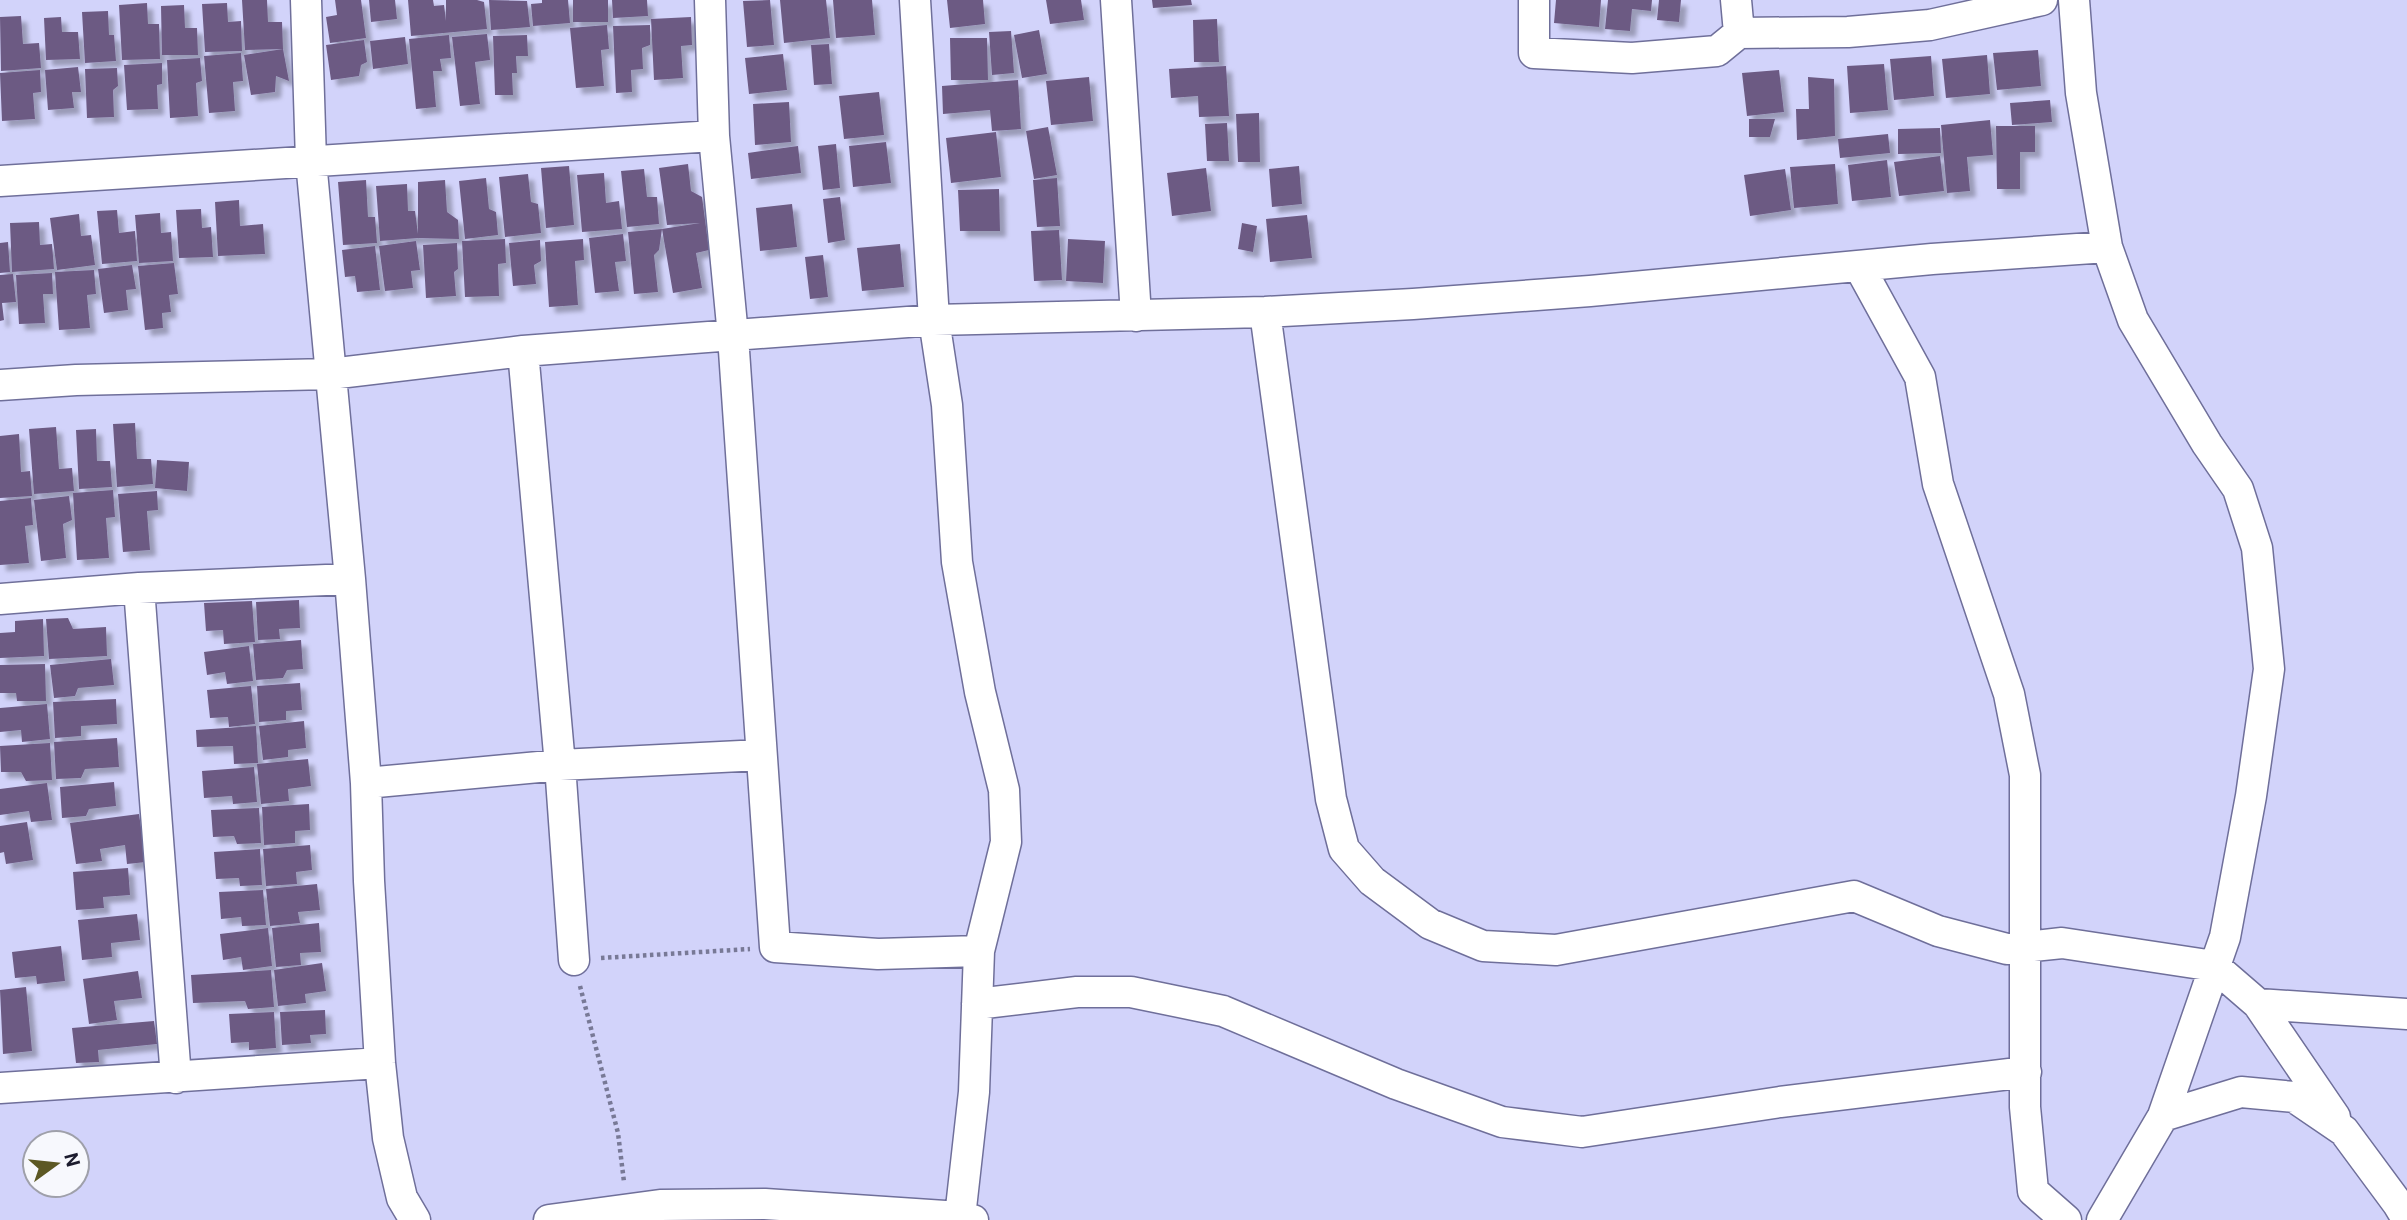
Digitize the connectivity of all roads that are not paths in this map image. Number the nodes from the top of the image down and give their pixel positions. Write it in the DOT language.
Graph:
graph roads {
  1 [pos="306,0"];
  2 [pos="710,0"];
  3 [pos="915,0"];
  4 [pos="1116,0"];
  5 [pos="1534,0"];
  6 [pos="1736,0"];
  7 [pos="2042,0"];
  8 [pos="2074,0"];
  9 [pos="1739,33"];
  10 [pos="715,136"];
  11 [pos="311,160"];
  12 [pos="0,181"];
  13 [pos="2107,247"];
  14 [pos="1859,266"];
  15 [pos="1265,312"];
  16 [pos="1136,316"];
  17 [pos="934,320"];
  18 [pos="733,336"];
  19 [pos="523,351"];
  20 [pos="330,374"];
  21 [pos="0,385"];
  22 [pos="350,579"];
  23 [pos="139,588"];
  24 [pos="0,599"];
  25 [pos="761,754"];
  26 [pos="561,765"];
  27 [pos="366,783"];
  28 [pos="2027,947"];
  29 [pos="979,951"];
  30 [pos="573,960"];
  31 [pos="2214,966"];
  32 [pos="977,1004"];
  33 [pos="2259,1004"];
  34 [pos="2407,1014"];
  35 [pos="380,1063"];
  36 [pos="2026,1072"];
  37 [pos="176,1078"];
  38 [pos="0,1088"];
  39 [pos="2162,1116"];
  40 [pos="2344,1131"];
  41 [pos="963,1219"];
  42 [pos="2407,1219"];
  43 [pos="415,1220"];
  44 [pos="549,1220"];
  45 [pos="2066,1220"];
  46 [pos="2102,1220"];
  1 -- 11 [label="street"];
  2 -- 10 [label="street"];
  3 -- 17 [label="street"];
  4 -- 16 [label="street"];
  5 -- 9 [label="street"];
  6 -- 9 [label="street"];
  7 -- 9 [label="street"];
  8 -- 13 [label="street"];
  10 -- 11 [label="street"];
  10 -- 18 [label="street"];
  11 -- 12 [label="street"];
  11 -- 20 [label="street"];
  13 -- 14 [label="street"];
  13 -- 31 [label="street"];
  14 -- 15 [label="street"];
  14 -- 28 [label="street"];
  15 -- 16 [label="street"];
  15 -- 28 [label="street"];
  16 -- 17 [label="street"];
  17 -- 18 [label="street"];
  17 -- 29 [label="street"];
  18 -- 19 [label="street"];
  18 -- 25 [label="street"];
  19 -- 20 [label="street"];
  19 -- 26 [label="street"];
  20 -- 21 [label="street"];
  20 -- 22 [label="street"];
  22 -- 23 [label="street"];
  22 -- 27 [label="street"];
  23 -- 24 [label="street"];
  23 -- 37 [label="street"];
  25 -- 26 [label="street"];
  25 -- 29 [label="street"];
  26 -- 27 [label="street"];
  26 -- 30 [label="street"];
  27 -- 35 [label="street"];
  28 -- 31 [label="street"];
  28 -- 36 [label="street"];
  29 -- 32 [label="street"];
  31 -- 33 [label="street"];
  31 -- 39 [label="street"];
  32 -- 36 [label="street"];
  32 -- 41 [label="street"];
  33 -- 34 [label="street"];
  33 -- 40 [label="street"];
  35 -- 37 [label="street"];
  35 -- 43 [label="street"];
  36 -- 45 [label="street"];
  37 -- 38 [label="street"];
  39 -- 40 [label="street"];
  39 -- 46 [label="street"];
  40 -- 42 [label="street"];
  41 -- 44 [label="street"];
}
